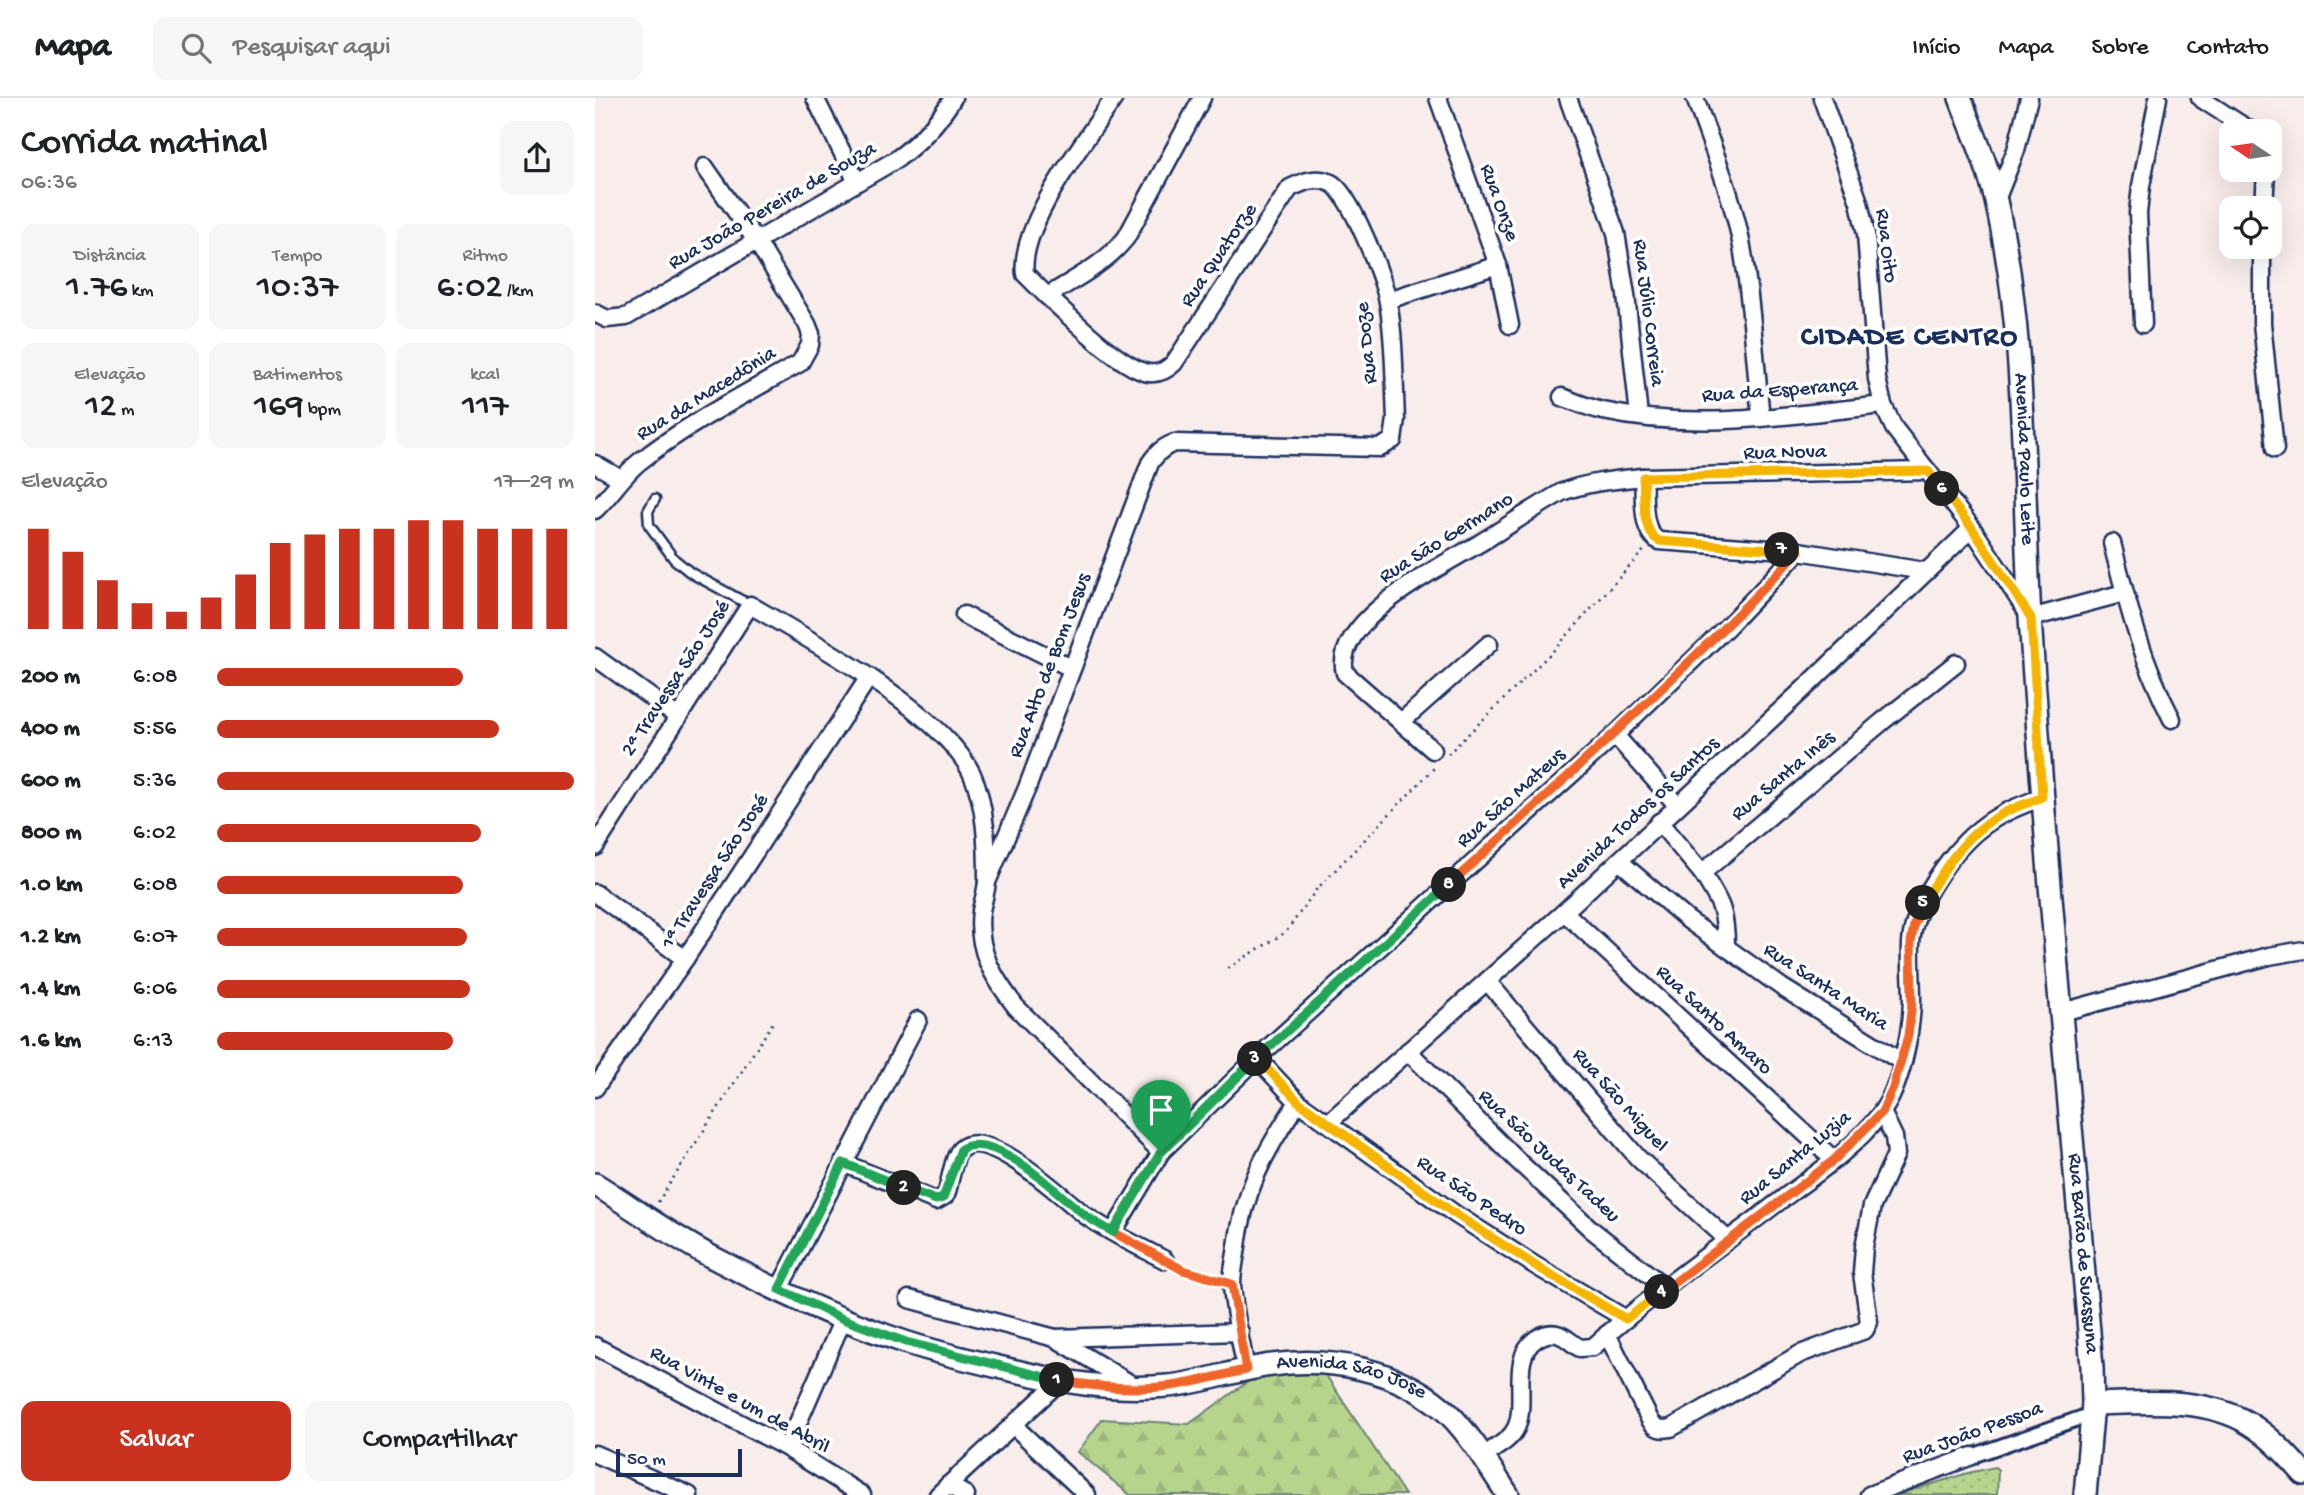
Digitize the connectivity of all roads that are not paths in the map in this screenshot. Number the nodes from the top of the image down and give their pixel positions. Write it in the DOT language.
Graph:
graph roads {
  1 [pos="815,98"];
  2 [pos="953,98"];
  3 [pos="1114,98"];
  4 [pos="1202,98"];
  5 [pos="1438,98"];
  6 [pos="1568,98"];
  7 [pos="1695,98"];
  8 [pos="1822,98"];
  9 [pos="1960,98"];
  10 [pos="2029,98"];
  11 [pos="2158,98"];
  12 [pos="2200,98"];
  13 [pos="2232,119"];
  14 [pos="705,167"];
  15 [pos="857,181"];
  16 [pos="1332,183"];
  17 [pos="1996,200"];
  18 [pos="757,242"];
  19 [pos="2262,259"];
  20 [pos="1498,265"];
  21 [pos="1047,296"];
  22 [pos="1388,300"];
  23 [pos="595,313"];
  24 [pos="2143,324"];
  25 [pos="1510,325"];
  26 [pos="1562,397"];
  27 [pos="1883,405"];
  28 [pos="1639,416"];
  29 [pos="1761,418"];
  30 [pos="2275,449"];
  31 [pos="1150,463"];
  32 [pos="595,464"];
  33 [pos="1928,471"];
  34 [pos="1643,477"];
  35 [pos="621,479"];
  36 [pos="655,499"];
  37 [pos="595,510"];
  38 [pos="1972,528"];
  39 [pos="2112,543"];
  40 [pos="1799,551"];
  41 [pos="1924,571"];
  42 [pos="2125,593"];
  43 [pos="750,605"];
  44 [pos="964,615"];
  45 [pos="2031,618"];
  46 [pos="1489,644"];
  47 [pos="595,657"];
  48 [pos="1956,663"];
  49 [pos="1071,668"];
  50 [pos="869,677"];
  51 [pos="678,717"];
  52 [pos="2172,719"];
  53 [pos="1401,722"];
  54 [pos="1615,735"];
  55 [pos="1433,750"];
  56 [pos="2042,797"];
  57 [pos="1678,805"];
  58 [pos="1659,822"];
  59 [pos="595,847"];
  60 [pos="1619,861"];
  61 [pos="1702,873"];
  62 [pos="987,882"];
  63 [pos="595,893"];
  64 [pos="1564,912"];
  65 [pos="1726,947"];
  66 [pos="2304,950"];
  67 [pos="685,959"];
  68 [pos="1486,981"];
  69 [pos="2062,1012"];
  70 [pos="918,1020"];
  71 [pos="1408,1051"];
  72 [pos="1257,1058"];
  73 [pos="1902,1062"];
  74 [pos="595,1088"];
  75 [pos="1299,1102"];
  76 [pos="1882,1112"];
  77 [pos="1328,1123"];
  78 [pos="1161,1152"];
  79 [pos="1834,1160"];
  80 [pos="843,1163"];
  81 [pos="595,1184"];
  82 [pos="1113,1232"];
  83 [pos="1728,1240"];
  84 [pos="1165,1260"];
  85 [pos="1666,1288"];
  86 [pos="779,1289"];
  87 [pos="909,1299"];
  88 [pos="843,1319"];
  89 [pos="1626,1319"];
  90 [pos="1240,1332"];
  91 [pos="1607,1334"];
  92 [pos="1055,1338"];
  93 [pos="595,1346"];
  94 [pos="1246,1370"];
  95 [pos="1060,1381"];
  96 [pos="1138,1389"];
  97 [pos="2093,1409"];
  98 [pos="1013,1425"];
  99 [pos="787,1448"];
  100 [pos="595,1454"];
  101 [pos="1483,1456"];
  102 [pos="1972,1456"];
  103 [pos="2304,1474"];
  104 [pos="943,1490"];
  105 [pos="689,1495"];
  106 [pos="862,1495"];
  107 [pos="966,1495"];
  108 [pos="1087,1495"];
  109 [pos="1508,1495"];
  110 [pos="1869,1495"];
  111 [pos="2085,1495"];
  1 -- 15 [label="street"];
  2 -- 15 [label="street, Rua João Pereira de Souza"];
  3 -- 21 [label="street"];
  4 -- 21 [label="street"];
  5 -- 20 [label="street, Rua Onze"];
  6 -- 28 [label="street, Rua Júlio Correia"];
  7 -- 29 [label="street"];
  8 -- 27 [label="street, Rua Oito"];
  9 -- 17 [label="street, Avenida Paulo Leite"];
  10 -- 17 [label="street"];
  11 -- 24 [label="street"];
  12 -- 13 [label="street"];
  14 -- 18 [label="street, Rua da Macedônia"];
  15 -- 18 [label="street, Rua João Pereira de Souza"];
  16 -- 21 [label="street, Rua Quatorze"];
  16 -- 22 [label="street, Rua Doze"];
  17 -- 45 [label="street, Avenida Paulo Leite"];
  18 -- 23 [label="street, Rua João Pereira de Souza"];
  18 -- 35 [label="street, Rua da Macedônia"];
  19 -- 30 [label="street"];
  20 -- 22 [label="street"];
  20 -- 25 [label="street, Rua Onze"];
  22 -- 31 [label="street, Rua Doze"];
  26 -- 28 [label="street, Rua da Esperança"];
  27 -- 29 [label="street, Rua da Esperança"];
  27 -- 33 [label="street, Rua Oito"];
  28 -- 29 [label="street, Rua da Esperança"];
  31 -- 49 [label="street, Rua Alto de Bom Jesus"];
  32 -- 35 [label="street"];
  33 -- 34 [label="street, Rua Nova"];
  33 -- 38 [label="street, Rua Oito"];
  34 -- 40 [label="street"];
  34 -- 53 [label="street, Rua São Germano"];
  35 -- 37 [label="street, Rua da Macedônia"];
  36 -- 43 [label="lane"];
  38 -- 41 [label="street, Avenida Todos os Santos"];
  38 -- 45 [label="street, Rua Oito"];
  39 -- 42 [label="street"];
  40 -- 41 [label="street"];
  40 -- 54 [label="street, Rua São Mateus"];
  41 -- 57 [label="street, Avenida Todos os Santos"];
  42 -- 45 [label="street"];
  42 -- 52 [label="street"];
  43 -- 50 [label="street"];
  43 -- 51 [label="street, 2ª Travessa São José"];
  44 -- 49 [label="street"];
  45 -- 56 [label="street, Avenida Paulo Leite"];
  46 -- 53 [label="street"];
  47 -- 51 [label="street"];
  48 -- 61 [label="street, Rua Santa Inês"];
  49 -- 62 [label="street, Rua Alto de Bom Jesus"];
  50 -- 62 [label="street"];
  50 -- 67 [label="street, 1ª Travessa São José"];
  51 -- 59 [label="street, 2ª Travessa São José"];
  53 -- 55 [label="street, Rua São Germano"];
  54 -- 57 [label="street"];
  54 -- 72 [label="street, Rua São Mateus"];
  56 -- 69 [label="street, Rua Barão de Suassuna"];
  56 -- 73 [label="street, Rua Santa Luzia"];
  57 -- 58 [label="street, Avenida Todos os Santos"];
  58 -- 60 [label="street, Avenida Todos os Santos"];
  58 -- 61 [label="street"];
  60 -- 64 [label="street, Avenida Todos os Santos"];
  60 -- 65 [label="street, Rua Santa Maria"];
  61 -- 65 [label="street"];
  62 -- 78 [label="street"];
  63 -- 67 [label="street"];
  64 -- 68 [label="street, Avenida Todos os Santos"];
  64 -- 79 [label="street, Rua Santo Amaro"];
  65 -- 73 [label="street, Rua Santa Maria"];
  66 -- 69 [label="street"];
  67 -- 74 [label="street, 1ª Travessa São José"];
  68 -- 71 [label="street, Avenida Todos os Santos"];
  68 -- 83 [label="street, Rua São Miguel"];
  69 -- 97 [label="street, Rua Barão de Suassuna"];
  70 -- 80 [label="street"];
  71 -- 77 [label="street, Avenida Todos os Santos"];
  71 -- 85 [label="street, Rua São Judas Tadeu"];
  72 -- 75 [label="street, Rua São Pedro"];
  72 -- 78 [label="street, Rua São Mateus"];
  73 -- 76 [label="street, Rua Santa Luzia"];
  75 -- 77 [label="street, Rua São Pedro"];
  75 -- 90 [label="street"];
  76 -- 79 [label="street, Rua Santa Luzia"];
  76 -- 91 [label="street"];
  77 -- 89 [label="street, Rua São Pedro"];
  78 -- 82 [label="street, Rua São Mateus"];
  79 -- 83 [label="street, Rua Santa Luzia"];
  80 -- 82 [label="street"];
  80 -- 86 [label="street"];
  81 -- 86 [label="street, Avenida São Jose"];
  82 -- 84 [label="street"];
  83 -- 85 [label="street, Rua Santa Luzia"];
  85 -- 89 [label="street, Rua Santa Luzia"];
  86 -- 88 [label="street, Avenida São Jose"];
  87 -- 92 [label="street"];
  88 -- 95 [label="street, Avenida São Jose"];
  88 -- 99 [label="street"];
  89 -- 91 [label="street, Rua Santa Luzia"];
  90 -- 92 [label="street"];
  90 -- 94 [label="street"];
  91 -- 101 [label="street, Rua Santa Luzia"];
  92 -- 96 [label="street"];
  93 -- 99 [label="street, Rua Vinte e um de Abril"];
  94 -- 96 [label="street, Avenida São Jose"];
  94 -- 101 [label="street, Avenida São Jose"];
  95 -- 96 [label="street, Avenida São Jose"];
  95 -- 98 [label="street"];
  97 -- 102 [label="street, Rua João Pessoa"];
  97 -- 103 [label="street"];
  97 -- 111 [label="street, Rua Barão de Suassuna"];
  98 -- 104 [label="street"];
  98 -- 108 [label="street"];
  99 -- 106 [label="street, Rua Vinte e um de Abril"];
  100 -- 105 [label="street"];
  101 -- 109 [label="street, Avenida São Jose"];
  102 -- 110 [label="street, Rua João Pessoa"];
  104 -- 107 [label="street"];
}
